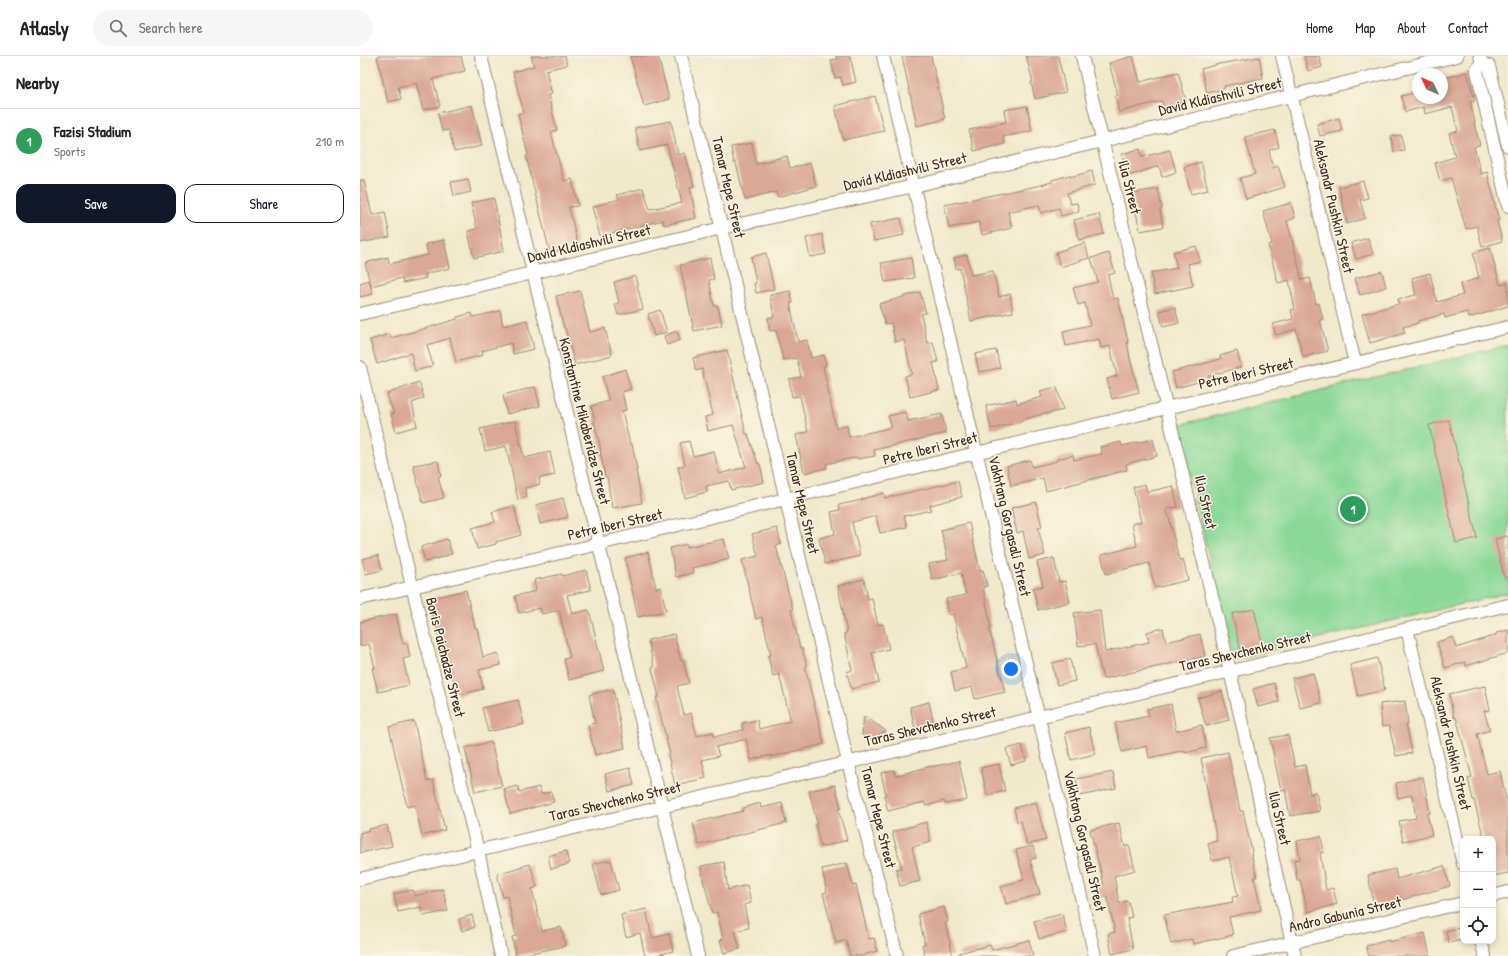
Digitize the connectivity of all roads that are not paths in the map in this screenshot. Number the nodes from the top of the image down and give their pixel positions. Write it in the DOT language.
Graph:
graph roads {
  1 [pos="481,56"];
  2 [pos="681,56"];
  3 [pos="883,56"];
  4 [pos="1082,56"];
  5 [pos="1282,56"];
  6 [pos="1457,56"];
  7 [pos="1481,60"];
  8 [pos="1291,96"];
  9 [pos="1102,141"];
  10 [pos="1508,146"];
  11 [pos="914,186"];
  12 [pos="1508,206"];
  13 [pos="722,228"];
  14 [pos="533,273"];
  15 [pos="360,314"];
  16 [pos="1508,327"];
  17 [pos="1355,364"];
  18 [pos="360,367"];
  19 [pos="1167,408"];
  20 [pos="976,453"];
  21 [pos="786,500"];
  22 [pos="599,544"];
  23 [pos="412,586"];
  24 [pos="360,599"];
  25 [pos="1508,605"];
  26 [pos="1407,629"];
  27 [pos="1230,671"];
  28 [pos="1039,717"];
  29 [pos="848,762"];
  30 [pos="662,807"];
  31 [pos="478,851"];
  32 [pos="1460,851"];
  33 [pos="360,879"];
  34 [pos="1508,892"];
  35 [pos="1496,895"];
  36 [pos="1460,904"];
  37 [pos="1292,943"];
  38 [pos="1482,944"];
  39 [pos="501,956"];
  40 [pos="698,956"];
  41 [pos="897,956"];
  42 [pos="1095,956"];
  43 [pos="1233,956"];
  44 [pos="1295,956"];
  45 [pos="1485,956"];
  1 -- 14 [label="street, Konstantine Mikaberidze Street"];
  2 -- 13 [label="street, Tamar Mepe Street"];
  3 -- 11 [label="street, Vakhtang Gorgasali Street"];
  4 -- 9 [label="street, Ilia Street"];
  5 -- 8 [label="street, Aleksandr Pushkin Street"];
  6 -- 8 [label="street, David Kldiashvili Street"];
  7 -- 10 [label="street"];
  7 -- 12 [label="street"];
  8 -- 9 [label="street, David Kldiashvili Street"];
  8 -- 17 [label="street, Aleksandr Pushkin Street"];
  9 -- 11 [label="street, David Kldiashvili Street"];
  9 -- 19 [label="street, Ilia Street"];
  11 -- 13 [label="street, David Kldiashvili Street"];
  11 -- 20 [label="street, Vakhtang Gorgasali Street"];
  13 -- 14 [label="street, David Kldiashvili Street"];
  13 -- 21 [label="street, Tamar Mepe Street"];
  14 -- 15 [label="street, David Kldiashvili Street"];
  14 -- 22 [label="street, Konstantine Mikaberidze Street"];
  16 -- 17 [label="street, Petre Iberi Street"];
  17 -- 19 [label="street, Petre Iberi Street"];
  18 -- 23 [label="street, Boris Paichadze Street"];
  19 -- 20 [label="street, Petre Iberi Street"];
  19 -- 27 [label="street, Ilia Street"];
  20 -- 21 [label="street, Petre Iberi Street"];
  20 -- 28 [label="street, Vakhtang Gorgasali Street"];
  21 -- 22 [label="street, Petre Iberi Street"];
  21 -- 29 [label="street, Tamar Mepe Street"];
  22 -- 23 [label="street, Petre Iberi Street"];
  22 -- 30 [label="street, Konstantine Mikaberidze Street"];
  23 -- 24 [label="street, Petre Iberi Street"];
  23 -- 31 [label="street, Boris Paichadze Street"];
  25 -- 26 [label="street, Taras Shevchenko Street"];
  26 -- 27 [label="street, Taras Shevchenko Street"];
  26 -- 32 [label="street, Aleksandr Pushkin Street"];
  27 -- 28 [label="street, Taras Shevchenko Street"];
  27 -- 37 [label="street, Ilia Street"];
  28 -- 29 [label="street, Taras Shevchenko Street"];
  28 -- 42 [label="street, Vakhtang Gorgasali Street"];
  29 -- 30 [label="street, Taras Shevchenko Street"];
  29 -- 41 [label="street, Tamar Mepe Street"];
  30 -- 31 [label="street, Taras Shevchenko Street"];
  30 -- 40 [label="street, Konstantine Mikaberidze Street"];
  31 -- 33 [label="street, Taras Shevchenko Street"];
  31 -- 39 [label="street, Boris Paichadze Street"];
  34 -- 35 [label="street"];
  36 -- 37 [label="street, Andro Gabunia Street"];
  37 -- 43 [label="street, Andro Gabunia Street"];
  37 -- 44 [label="street, Ilia Street"];
  38 -- 45 [label="street"];
}
